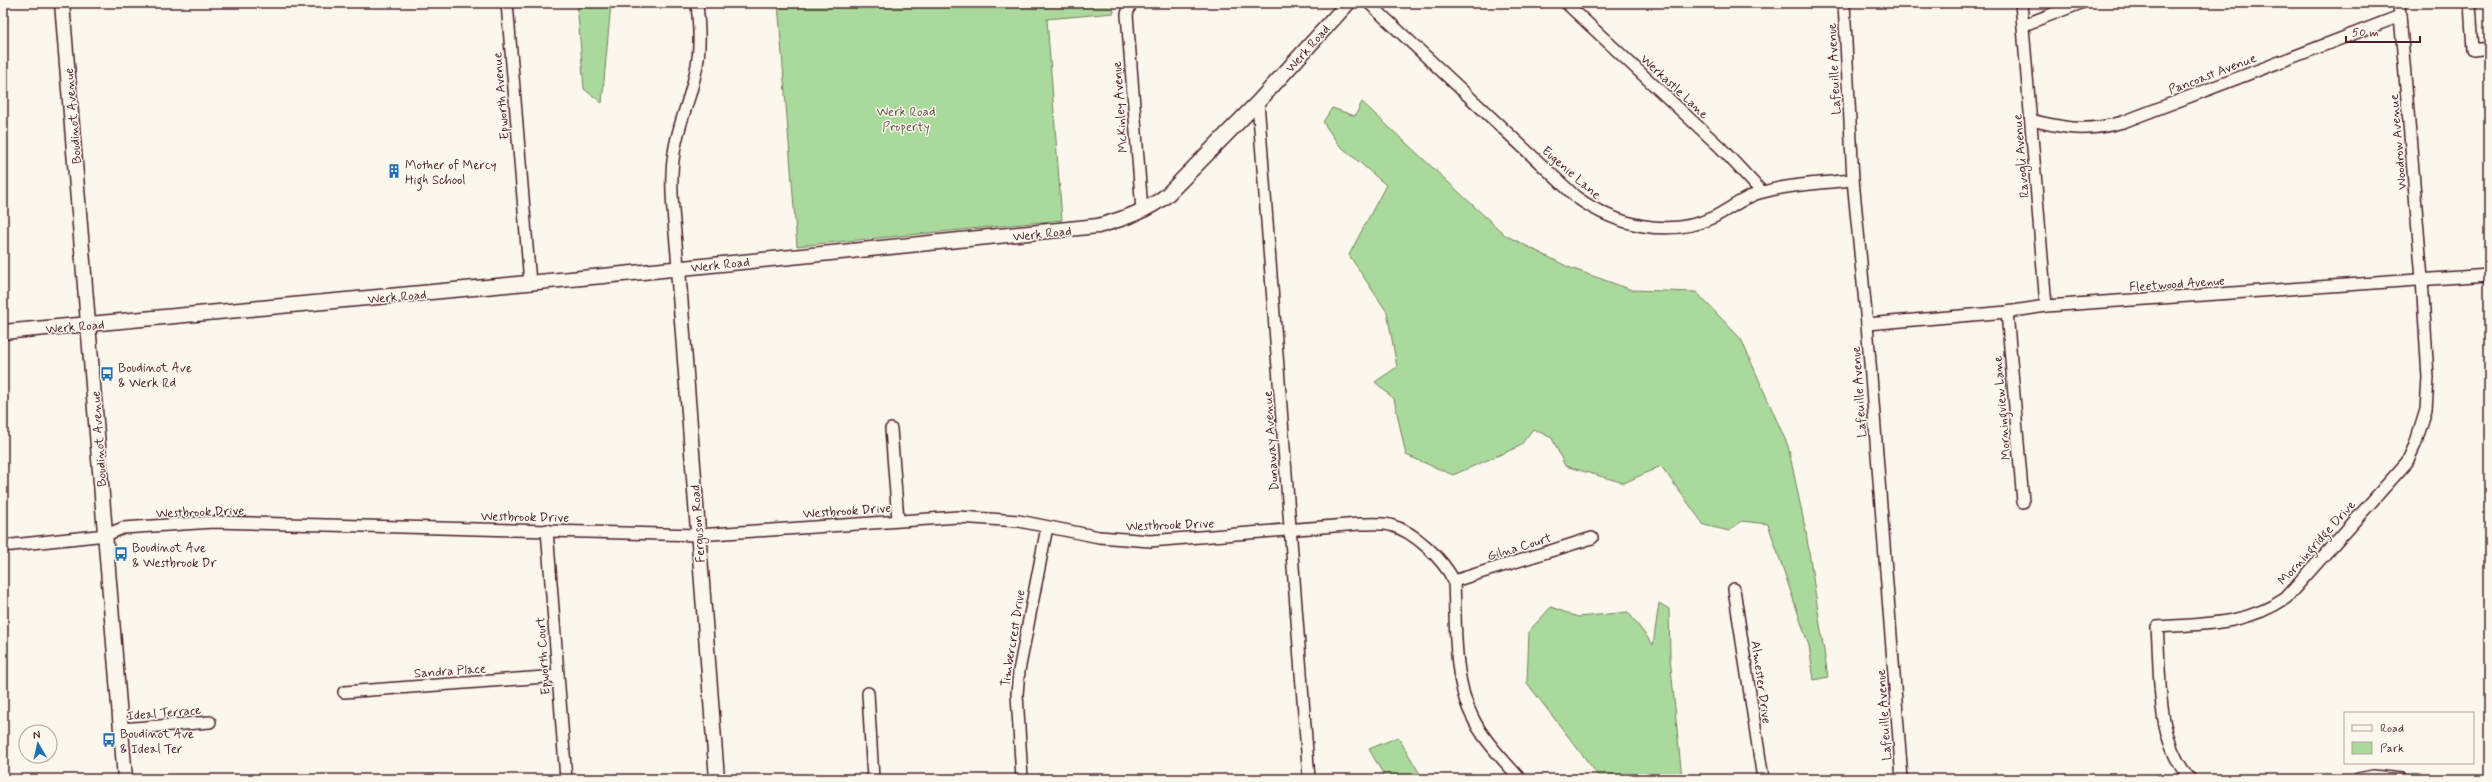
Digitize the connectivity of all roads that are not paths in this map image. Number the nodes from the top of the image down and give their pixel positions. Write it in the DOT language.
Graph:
graph roads {
  1 [pos="62,3"];
  2 [pos="507,3"];
  3 [pos="697,3"];
  4 [pos="1131,3"];
  5 [pos="1348,3"];
  6 [pos="1369,3"];
  7 [pos="1566,3"];
  8 [pos="1844,3"];
  9 [pos="2021,3"];
  10 [pos="2081,3"];
  11 [pos="2399,3"];
  12 [pos="2470,3"];
  13 [pos="2400,16"];
  14 [pos="2024,25"];
  15 [pos="2489,48"];
  16 [pos="1258,102"];
  17 [pos="2031,120"];
  18 [pos="1853,180"];
  19 [pos="1762,192"];
  20 [pos="1142,211"];
  21 [pos="678,269"];
  22 [pos="2489,275"];
  23 [pos="2422,280"];
  24 [pos="530,283"];
  25 [pos="2046,306"];
  26 [pos="2007,312"];
  27 [pos="90,324"];
  28 [pos="1867,324"];
  29 [pos="3,332"];
  30 [pos="891,429"];
  31 [pos="2023,502"];
  32 [pos="898,520"];
  33 [pos="1047,527"];
  34 [pos="547,530"];
  35 [pos="1291,530"];
  36 [pos="106,535"];
  37 [pos="698,535"];
  38 [pos="1592,538"];
  39 [pos="3,546"];
  40 [pos="1454,581"];
  41 [pos="1734,589"];
  42 [pos="558,676"];
  43 [pos="344,692"];
  44 [pos="868,693"];
  45 [pos="210,722"];
  46 [pos="121,729"];
  47 [pos="125,779"];
  48 [pos="566,779"];
  49 [pos="717,779"];
  50 [pos="873,779"];
  51 [pos="1022,779"];
  52 [pos="1309,779"];
  53 [pos="1520,779"];
  54 [pos="1762,779"];
  55 [pos="1902,779"];
  56 [pos="2190,779"];
  57 [pos="2358,779"];
  58 [pos="2401,779"];
  1 -- 27 [label="street, Boudinot Avenue"];
  2 -- 24 [label="street, Epworth Avenue"];
  3 -- 21 [label="street"];
  4 -- 20 [label="street, McKinley Avenue"];
  5 -- 16 [label="street, Werk Road"];
  6 -- 19 [label="street, Eugenie Lane"];
  7 -- 19 [label="street, Werkastle Lane"];
  8 -- 18 [label="street, Lafeuille Avenue"];
  9 -- 14 [label="street, Ravogli Avenue"];
  10 -- 14 [label="street"];
  11 -- 13 [label="street, Woodrow Avenue"];
  12 -- 15 [label="street"];
  13 -- 17 [label="street, Pancoast Avenue"];
  13 -- 23 [label="street, Woodrow Avenue"];
  14 -- 17 [label="street, Ravogli Avenue"];
  16 -- 20 [label="street, Werk Road"];
  16 -- 35 [label="street, Dunaway Avenue"];
  17 -- 25 [label="street, Ravogli Avenue"];
  18 -- 19 [label="street, Eugenie Lane"];
  18 -- 28 [label="street, Lafeuille Avenue"];
  20 -- 21 [label="street, Werk Road"];
  21 -- 24 [label="street, Werk Road"];
  21 -- 37 [label="street, Ferguson Road"];
  22 -- 23 [label="street, Fleetwood Avenue"];
  23 -- 25 [label="street, Fleetwood Avenue"];
  23 -- 56 [label="street, Morningridge Drive"];
  24 -- 27 [label="street, Werk Road"];
  25 -- 26 [label="street, Fleetwood Avenue"];
  26 -- 28 [label="street, Fleetwood Avenue"];
  26 -- 31 [label="street, Morningview Lane"];
  27 -- 29 [label="street, Werk Road"];
  27 -- 36 [label="street, Boudinot Avenue"];
  28 -- 55 [label="street, Lafeuille Avenue"];
  30 -- 32 [label="street"];
  32 -- 33 [label="street, Westbrook Drive"];
  32 -- 37 [label="street, Westbrook Drive"];
  33 -- 35 [label="street, Westbrook Drive"];
  33 -- 51 [label="street, Timbercrest Drive"];
  34 -- 36 [label="street, Westbrook Drive"];
  34 -- 37 [label="street, Westbrook Drive"];
  34 -- 42 [label="street, Epworth Court"];
  35 -- 40 [label="street, Westbrook Drive"];
  35 -- 52 [label="street, Dunaway Avenue"];
  36 -- 39 [label="street, Westbrook Drive"];
  36 -- 46 [label="street, Boudinot Avenue"];
  37 -- 49 [label="street, Ferguson Road"];
  38 -- 40 [label="street, Gilna Court"];
  40 -- 53 [label="street, Westbrook Drive"];
  41 -- 54 [label="street, Almester Drive"];
  42 -- 43 [label="street, Sandra Place"];
  42 -- 48 [label="street, Epworth Court"];
  44 -- 50 [label="street"];
  45 -- 46 [label="street, Ideal Terrace"];
  46 -- 47 [label="street, Boudinot Avenue"];
  57 -- 58 [label="street"];
}
